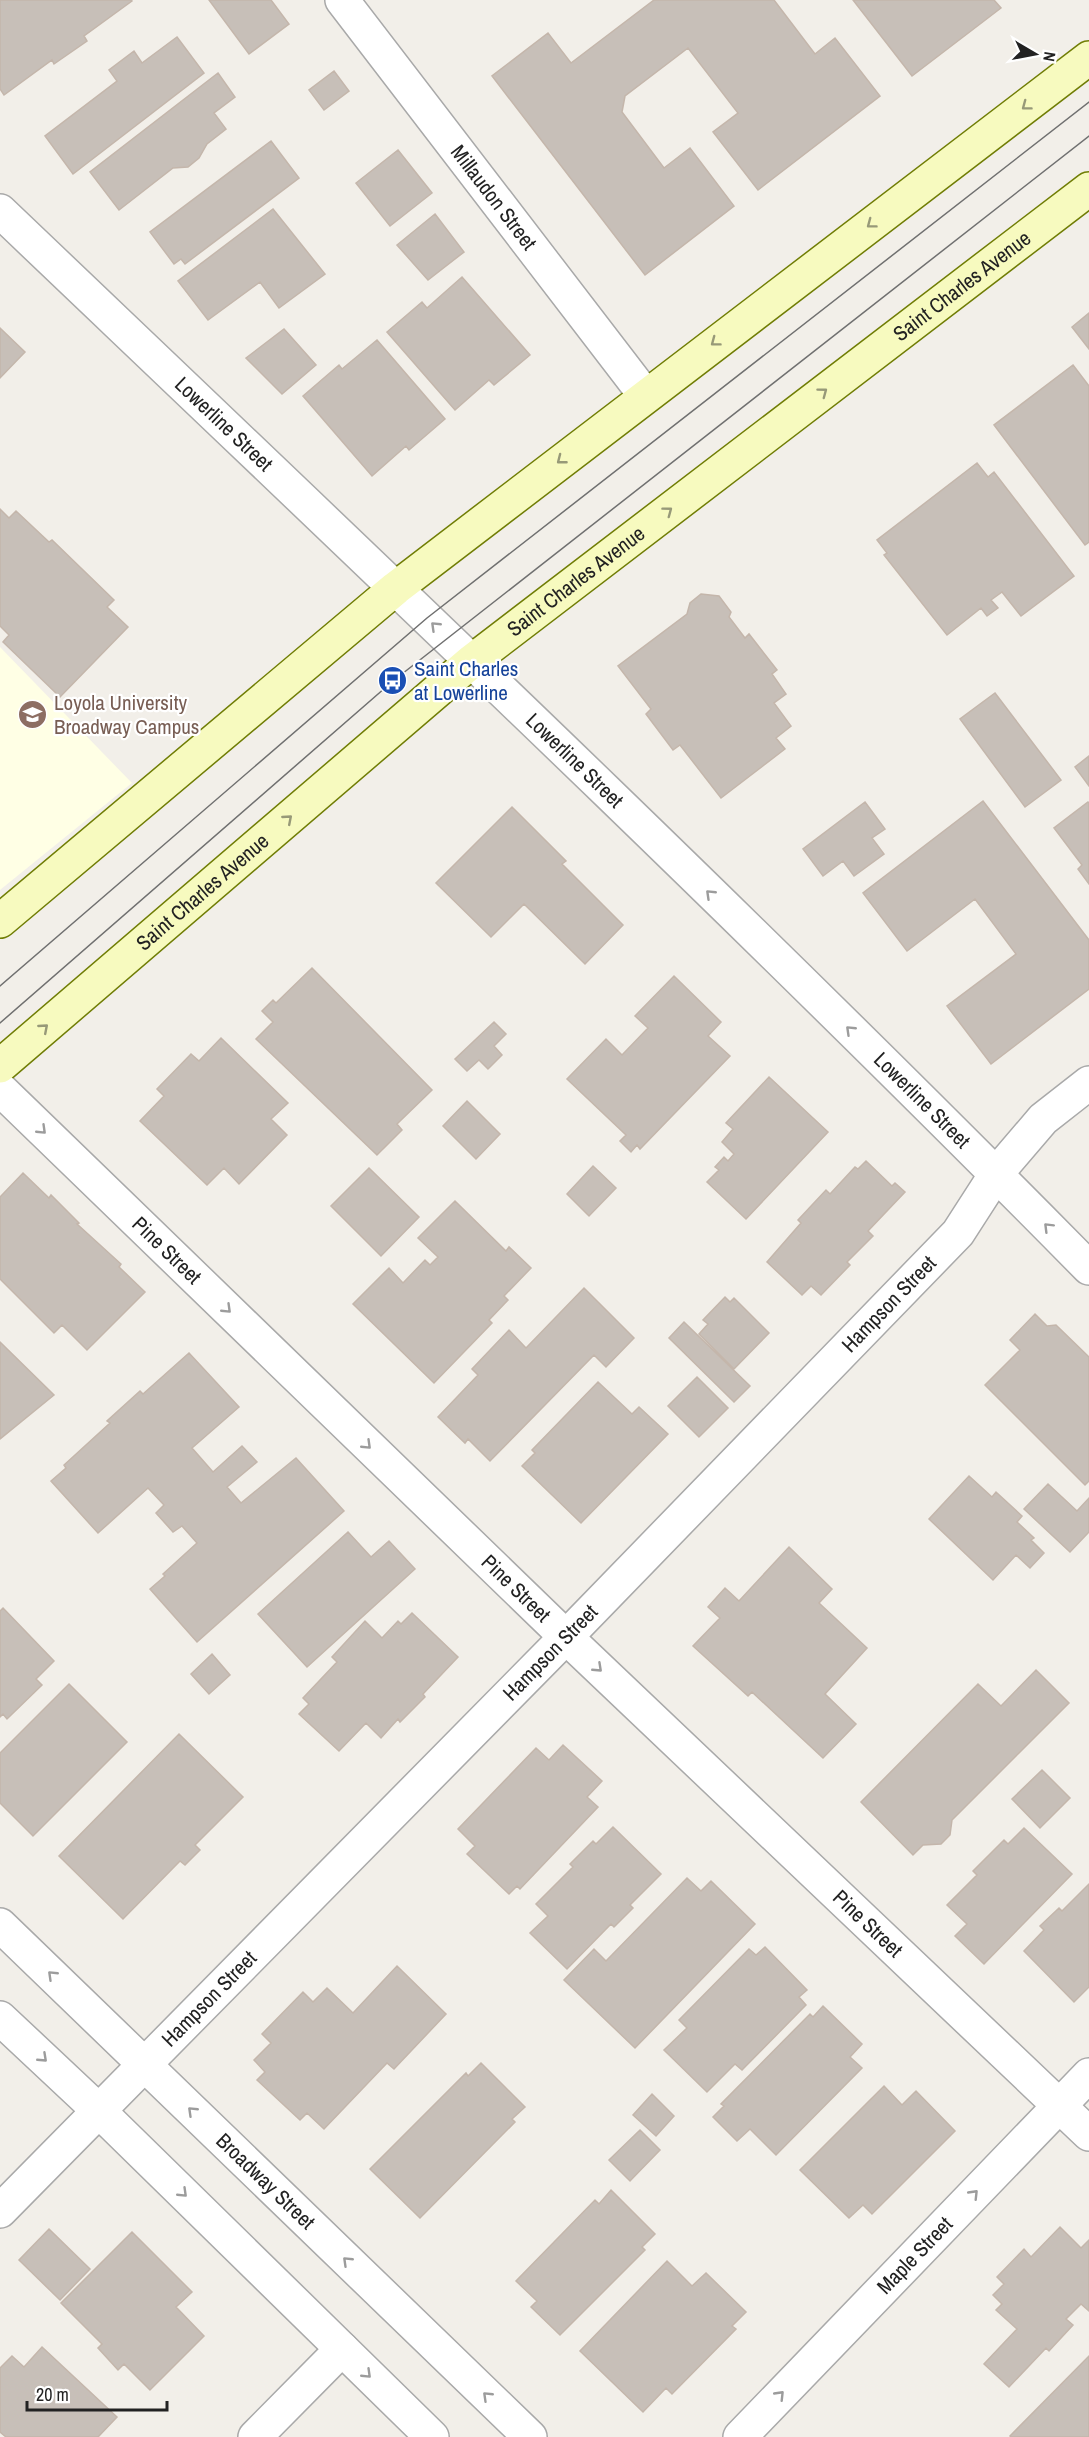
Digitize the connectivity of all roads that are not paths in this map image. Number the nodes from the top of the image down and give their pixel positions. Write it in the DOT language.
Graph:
graph roads {
  1 [pos="342,0"];
  2 [pos="1089,57"];
  3 [pos="1089,189"];
  4 [pos="0,211"];
  5 [pos="645,395"];
  6 [pos="396,588"];
  7 [pos="472,661"];
  8 [pos="0,921"];
  9 [pos="0,1066"];
  10 [pos="1089,1083"];
  11 [pos="0,1089"];
  12 [pos="996,1174"];
  13 [pos="1089,1268"];
  14 [pos="566,1637"];
  15 [pos="0,1925"];
  16 [pos="0,2018"];
  17 [pos="143,2063"];
  18 [pos="1089,2075"];
  19 [pos="1060,2105"];
  20 [pos="98,2110"];
  21 [pos="1089,2134"];
  22 [pos="0,2211"];
  23 [pos="342,2349"];
  24 [pos="255,2437"];
  25 [pos="432,2437"];
  26 [pos="530,2437"];
  27 [pos="740,2437"];
  1 -- 5 [label="street, Millaudon Street"];
  2 -- 5 [label="main road, one-way"];
  7 -- 3 [label="main road, Saint Charles Avenue, one-way"];
  4 -- 6 [label="street, Lowerline Street"];
  5 -- 6 [label="main road, one-way"];
  7 -- 6 [label="street, Lowerline Street, one-way"];
  6 -- 8 [label="main road"];
  9 -- 7 [label="main road, Saint Charles Avenue, one-way"];
  12 -- 7 [label="street, Lowerline Street, one-way"];
  10 -- 12 [label="street, Hampson Street"];
  11 -- 14 [label="street, Pine Street, one-way"];
  13 -- 12 [label="street, Lowerline Street, one-way"];
  12 -- 14 [label="street, Hampson Street"];
  14 -- 17 [label="street, Hampson Street"];
  14 -- 19 [label="street, Pine Street, one-way"];
  17 -- 15 [label="street, Broadway Street, one-way"];
  16 -- 20 [label="street, one-way"];
  17 -- 20 [label="street, Hampson Street"];
  26 -- 17 [label="street, Broadway Street, one-way"];
  18 -- 19 [label="street, Maple Street"];
  19 -- 21 [label="street, Pine Street"];
  27 -- 19 [label="street, Maple Street, one-way"];
  20 -- 22 [label="street, Hampson Street"];
  20 -- 23 [label="street, one-way"];
  23 -- 24 [label="street"];
  23 -- 25 [label="street, one-way"];
}
